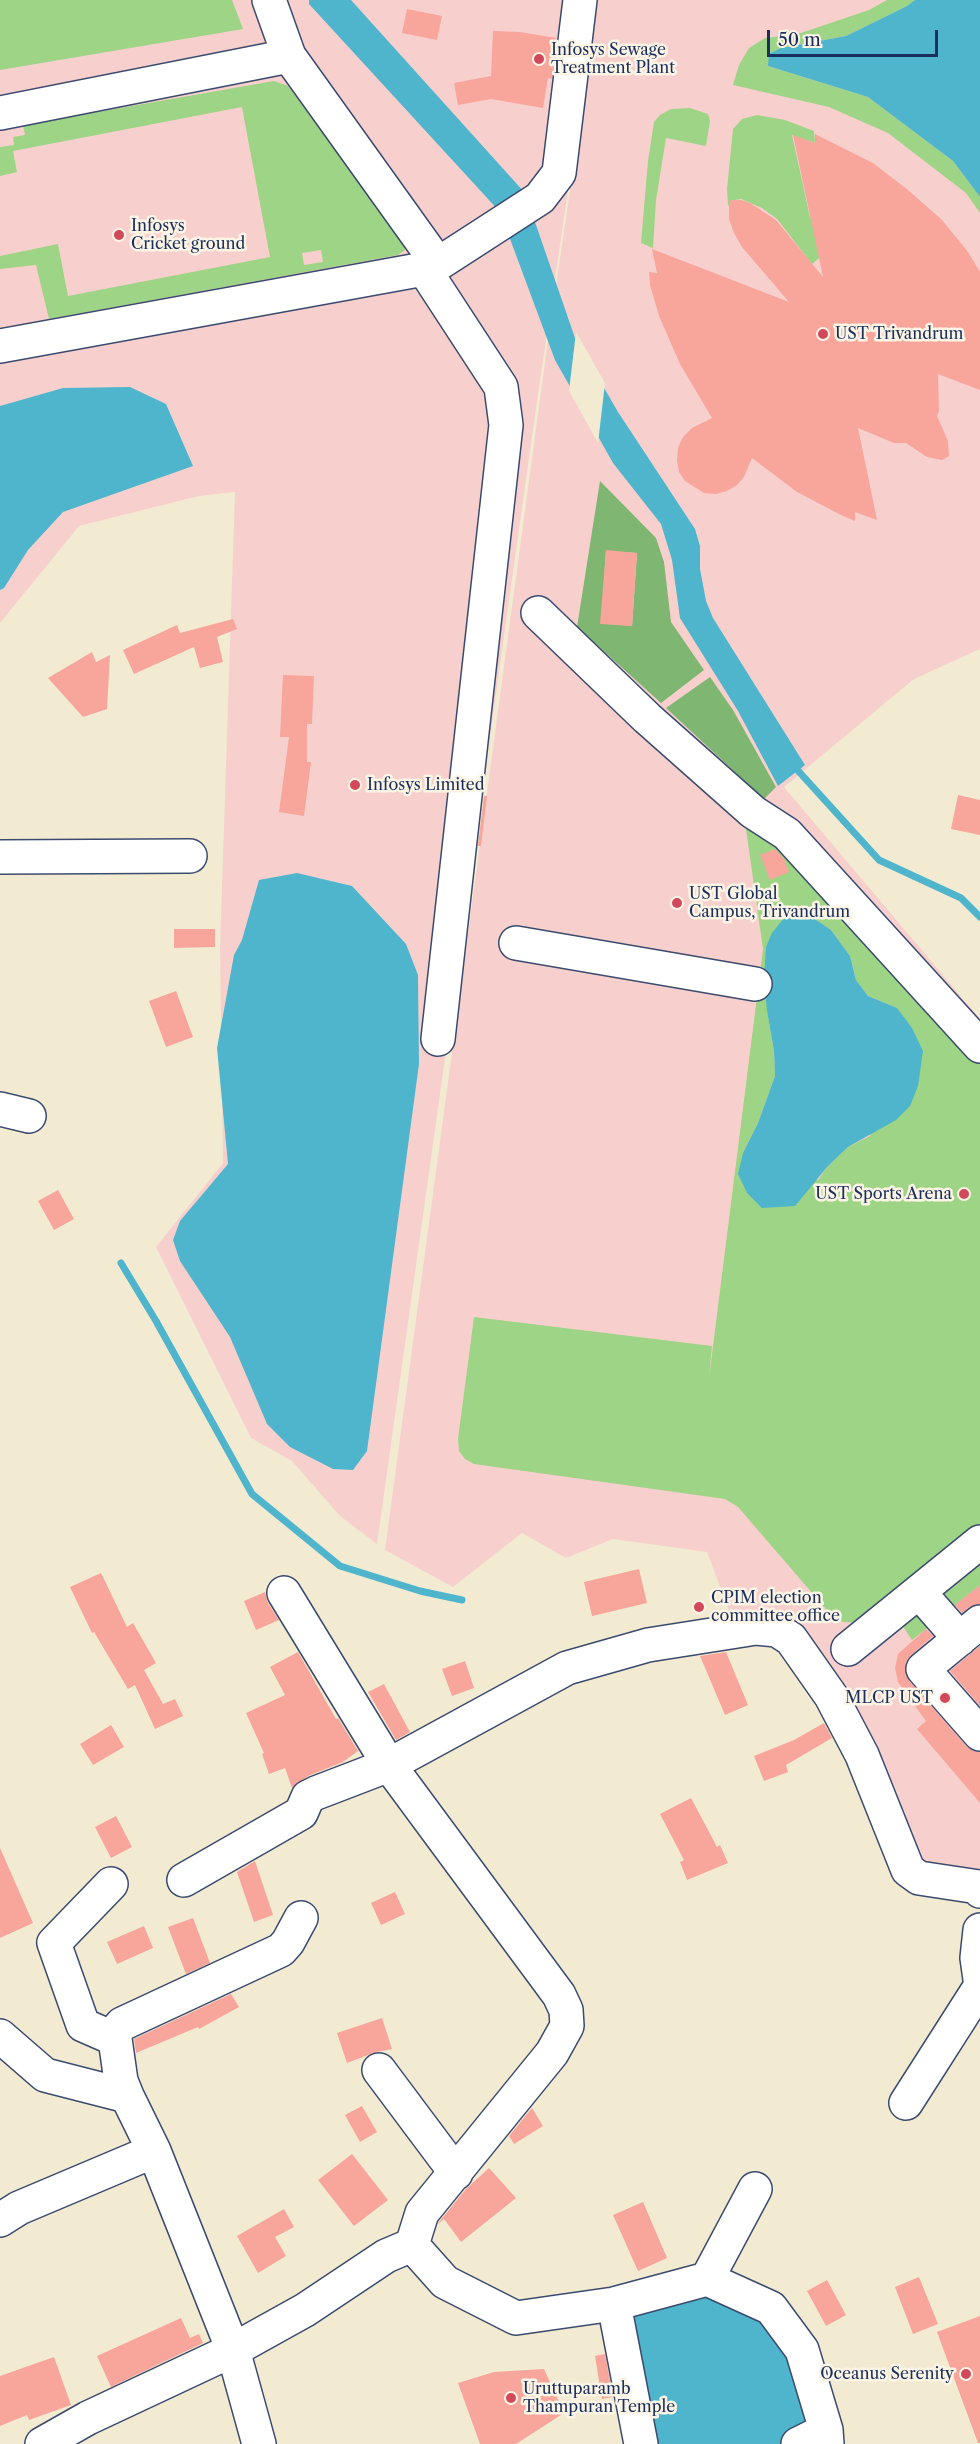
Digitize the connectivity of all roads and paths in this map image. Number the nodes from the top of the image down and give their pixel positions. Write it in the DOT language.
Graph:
graph roads {
  1 [pos="269,0"];
  2 [pos="580,0"];
  3 [pos="289,56"];
  4 [pos="0,113"];
  5 [pos="431,266"];
  6 [pos="0,346"];
  7 [pos="538,613"];
  8 [pos="190,856"];
  9 [pos="0,857"];
  10 [pos="516,943"];
  11 [pos="755,984"];
  12 [pos="438,1039"];
  13 [pos="980,1046"];
  14 [pos="980,1542"];
  15 [pos="919,1592"];
  16 [pos="284,1593"];
  17 [pos="970,1631"];
  18 [pos="848,1649"];
  19 [pos="974,1714"];
  20 [pos="388,1765"];
  21 [pos="184,1880"];
  22 [pos="111,1884"];
  23 [pos="980,1891"];
  24 [pos="301,1918"];
  25 [pos="980,1930"];
  26 [pos="980,1979"];
  27 [pos="980,1987"];
  28 [pos="0,2036"];
  29 [pos="116,2039"];
  30 [pos="379,2070"];
  31 [pos="127,2096"];
  32 [pos="906,2103"];
  33 [pos="154,2151"];
  34 [pos="456,2173"];
  35 [pos="755,2189"];
  36 [pos="0,2220"];
  37 [pos="412,2245"];
  38 [pos="706,2279"];
  39 [pos="614,2304"];
  40 [pos="233,2350"];
  41 [pos="817,2439"];
  42 [pos="42,2444"];
  43 [pos="259,2444"];
  44 [pos="641,2444"];
  1 -- 3 [label="street"];
  2 -- 5 [label="street"];
  3 -- 4 [label="street"];
  3 -- 5 [label="street"];
  5 -- 6 [label="street"];
  5 -- 12 [label="street"];
  7 -- 13 [label="street"];
  8 -- 9 [label="street"];
  10 -- 11 [label="street"];
  14 -- 15 [label="street"];
  15 -- 17 [label="street"];
  15 -- 18 [label="street"];
  16 -- 20 [label="street"];
  17 -- 19 [label="street"];
  20 -- 21 [label="street"];
  20 -- 23 [label="street"];
  20 -- 34 [label="street"];
  22 -- 29 [label="street"];
  24 -- 29 [label="street"];
  25 -- 26 [label="street"];
  27 -- 32 [label="street"];
  28 -- 31 [label="street"];
  29 -- 31 [label="street"];
  30 -- 34 [label="street"];
  31 -- 33 [label="street"];
  33 -- 36 [label="street"];
  33 -- 40 [label="street"];
  34 -- 37 [label="street"];
  35 -- 38 [label="street"];
  37 -- 39 [label="street"];
  37 -- 40 [label="street"];
  38 -- 39 [label="street"];
  38 -- 41 [label="street"];
  39 -- 44 [label="street"];
  40 -- 42 [label="street"];
  40 -- 43 [label="street"];
}
